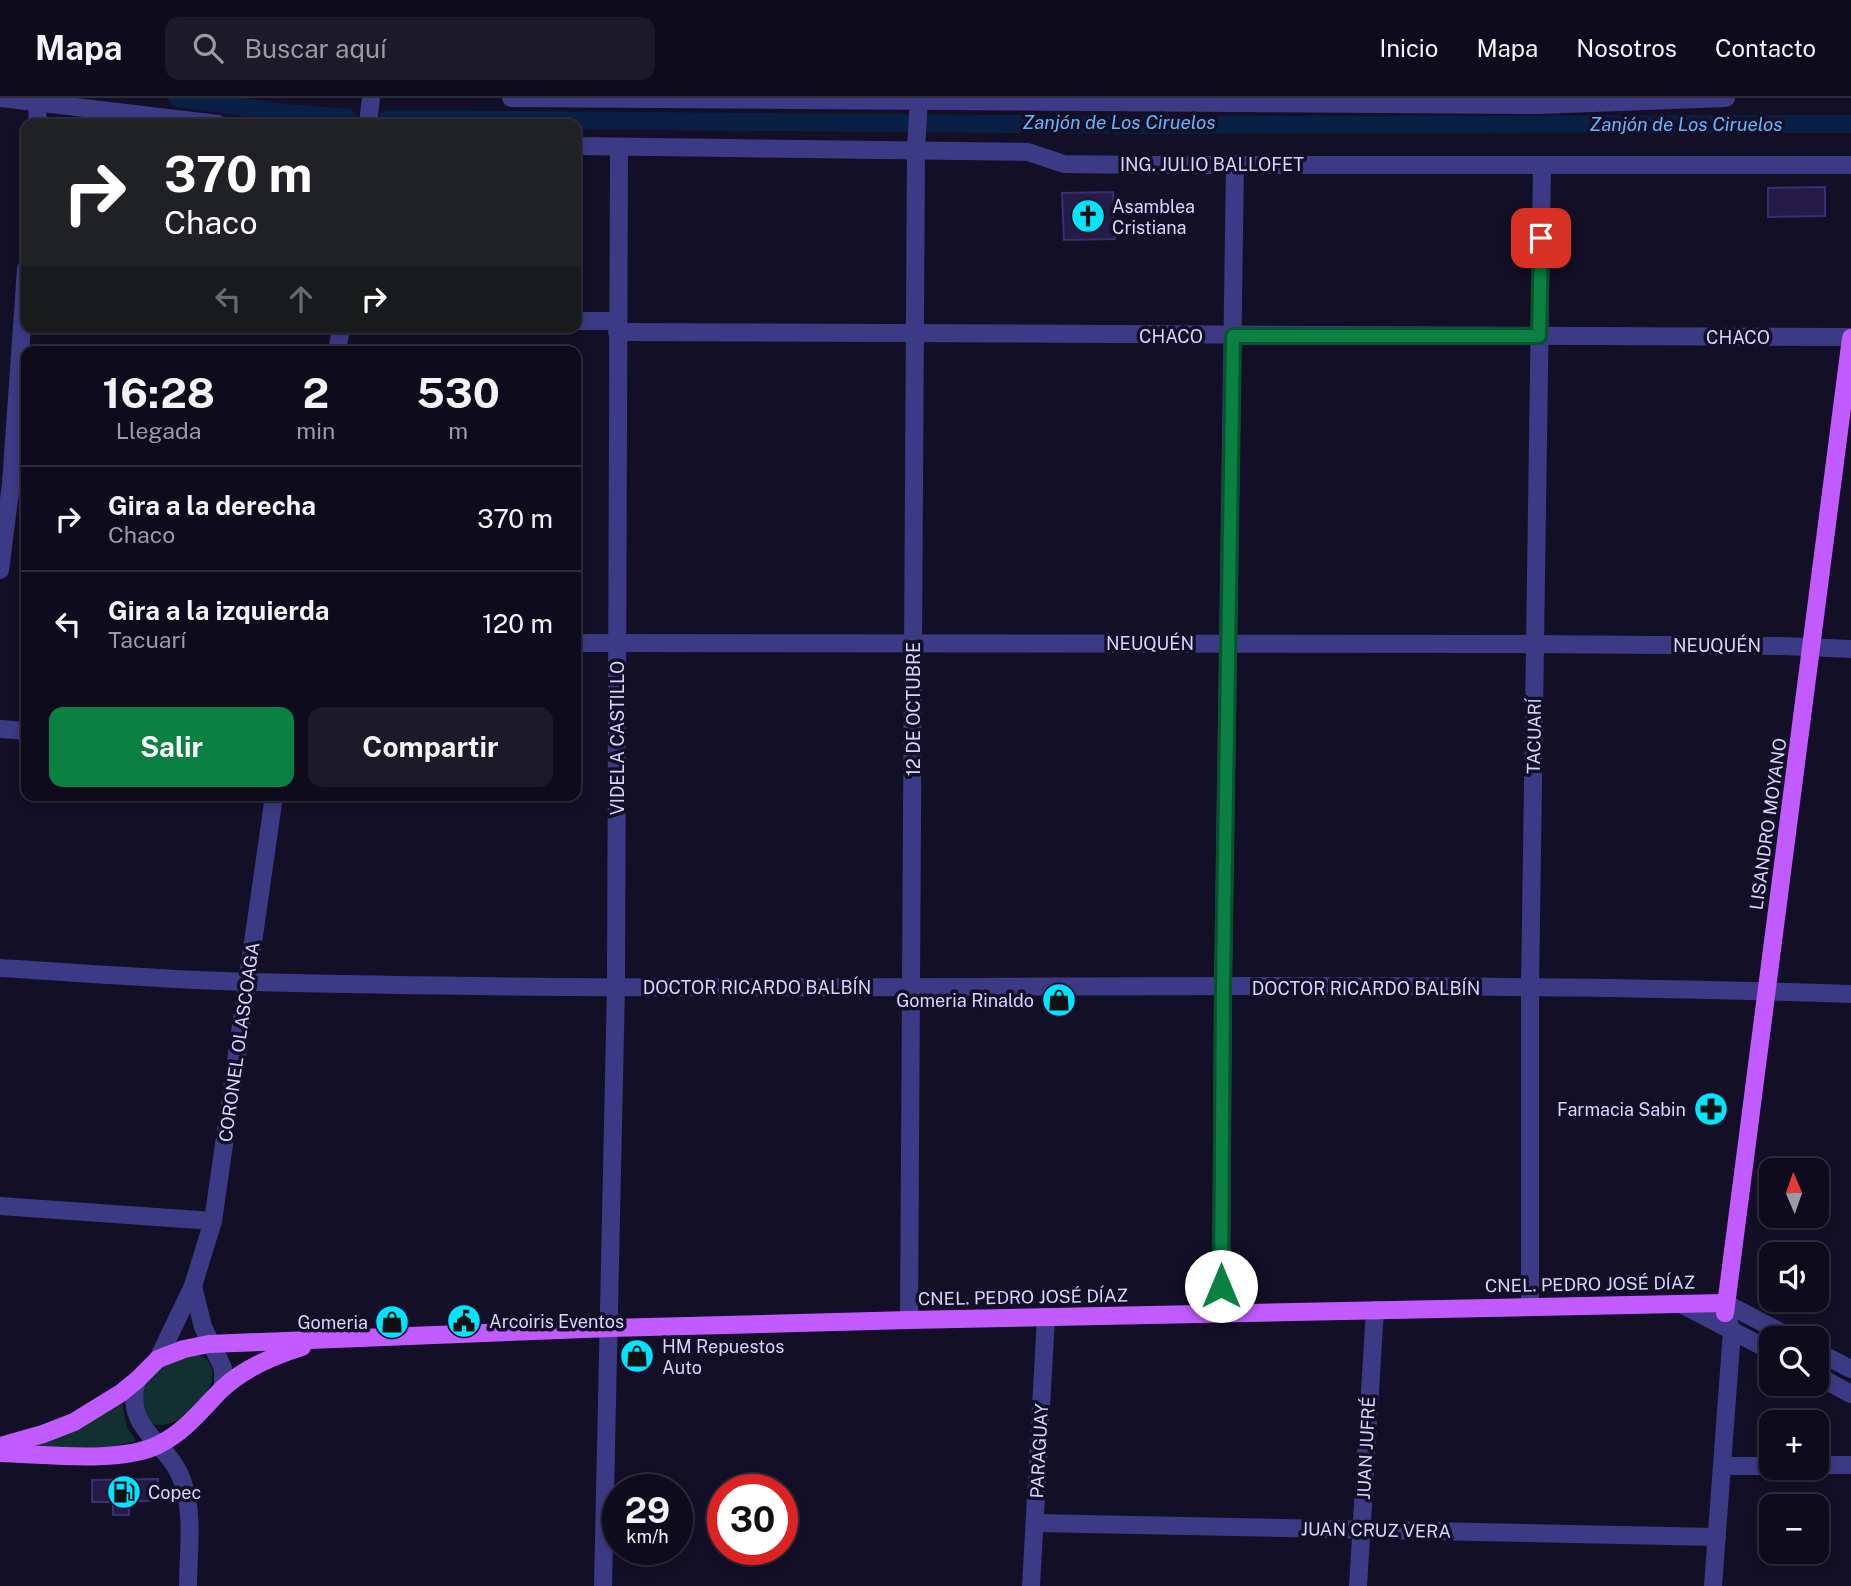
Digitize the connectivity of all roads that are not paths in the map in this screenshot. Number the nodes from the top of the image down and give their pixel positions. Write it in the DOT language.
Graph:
graph roads {
  1 [pos="0,98"];
  2 [pos="371,98"];
  3 [pos="511,98"];
  4 [pos="1726,98"];
  5 [pos="605,99"];
  6 [pos="1240,101"];
  7 [pos="1539,102"];
  8 [pos="38,103"];
  9 [pos="918,104"];
  10 [pos="37,119"];
  11 [pos="175,119"];
  12 [pos="369,119"];
  13 [pos="916,142"];
  14 [pos="581,146"];
  15 [pos="619,147"];
  16 [pos="1236,164"];
  17 [pos="1542,165"];
  18 [pos="1851,165"];
  19 [pos="581,322"];
  20 [pos="617,327"];
  21 [pos="915,334"];
  22 [pos="1233,336"];
  23 [pos="1539,336"];
  24 [pos="1851,338"];
  25 [pos="21,346"];
  26 [pos="12,485"];
  27 [pos="0,570"];
  28 [pos="581,643"];
  29 [pos="617,643"];
  30 [pos="913,643"];
  31 [pos="1228,643"];
  32 [pos="1535,644"];
  33 [pos="1813,647"];
  34 [pos="1851,649"];
  35 [pos="0,729"];
  36 [pos="21,731"];
  37 [pos="273,801"];
  38 [pos="0,968"];
  39 [pos="247,982"];
  40 [pos="617,986"];
  41 [pos="1223,987"];
  42 [pos="911,988"];
  43 [pos="1530,988"];
  44 [pos="1766,991"];
  45 [pos="1851,994"];
  46 [pos="0,1206"];
  47 [pos="213,1221"];
  48 [pos="193,1286"];
  49 [pos="1681,1304"];
  50 [pos="1530,1306"];
  51 [pos="1375,1310"];
  52 [pos="1221,1313"];
  53 [pos="1727,1316"];
  54 [pos="1046,1317"];
  55 [pos="909,1320"];
  56 [pos="1759,1327"];
  57 [pos="610,1328"];
  58 [pos="322,1340"];
  59 [pos="1759,1341"];
  60 [pos="213,1350"];
  61 [pos="1829,1357"];
  62 [pos="158,1359"];
  63 [pos="1851,1368"];
  64 [pos="137,1380"];
  65 [pos="1829,1382"];
  66 [pos="223,1388"];
  67 [pos="1851,1394"];
  68 [pos="153,1439"];
  69 [pos="0,1446"];
  70 [pos="0,1453"];
  71 [pos="1829,1465"];
  72 [pos="1851,1465"];
  73 [pos="1722,1466"];
  74 [pos="1759,1466"];
  75 [pos="1035,1523"];
  76 [pos="1362,1530"];
  77 [pos="1717,1537"];
  78 [pos="188,1586"];
  79 [pos="603,1586"];
  80 [pos="1031,1586"];
  81 [pos="1358,1586"];
  82 [pos="1713,1586"];
  1 -- 8 [label="street"];
  2 -- 12 [label="street"];
  3 -- 5 [label="street"];
  4 -- 7 [label="street"];
  5 -- 9 [label="street"];
  6 -- 7 [label="street"];
  6 -- 9 [label="street"];
  8 -- 10 [label="street"];
  8 -- 11 [label="street"];
  9 -- 13 [label="street, 12 DE OCTUBRE"];
  13 -- 15 [label="street, ING. JULIO BALLOFET"];
  13 -- 16 [label="street, ING. JULIO BALLOFET"];
  13 -- 21 [label="street, 12 DE OCTUBRE"];
  14 -- 15 [label="street, ING. JULIO BALLOFET"];
  15 -- 20 [label="street, VIDELA CASTILLO"];
  16 -- 17 [label="street, ING. JULIO BALLOFET"];
  16 -- 22 [label="street"];
  17 -- 18 [label="street, ING. JULIO BALLOFET"];
  17 -- 23 [label="street, TACUARÍ"];
  19 -- 20 [label="street, CHACO"];
  20 -- 21 [label="street, CHACO"];
  20 -- 29 [label="street, VIDELA CASTILLO"];
  21 -- 22 [label="street, CHACO"];
  21 -- 30 [label="street, 12 DE OCTUBRE"];
  22 -- 23 [label="street, CHACO"];
  22 -- 31 [label="street"];
  23 -- 24 [label="street, CHACO"];
  23 -- 32 [label="street, TACUARÍ"];
  24 -- 33 [label="main road, LISANDRO MOYANO"];
  25 -- 26 [label="street"];
  26 -- 27 [label="street"];
  28 -- 29 [label="street, NEUQUÉN"];
  29 -- 30 [label="street, NEUQUÉN"];
  29 -- 40 [label="street, VIDELA CASTILLO"];
  30 -- 31 [label="street, NEUQUÉN"];
  30 -- 42 [label="street, 12 DE OCTUBRE"];
  31 -- 32 [label="street, NEUQUÉN"];
  31 -- 41 [label="street"];
  32 -- 33 [label="street, NEUQUÉN"];
  32 -- 43 [label="street, TACUARÍ"];
  33 -- 34 [label="street, NEUQUÉN"];
  33 -- 44 [label="main road, LISANDRO MOYANO"];
  35 -- 36 [label="street"];
  37 -- 39 [label="street, CORONEL OLASCOAGA"];
  38 -- 39 [label="street, DOCTOR RICARDO BALBÍN"];
  39 -- 40 [label="street, DOCTOR RICARDO BALBÍN"];
  39 -- 47 [label="street, CORONEL OLASCOAGA"];
  40 -- 42 [label="street, DOCTOR RICARDO BALBÍN"];
  40 -- 57 [label="street, VIDELA CASTILLO"];
  41 -- 42 [label="street, DOCTOR RICARDO BALBÍN"];
  41 -- 43 [label="street, DOCTOR RICARDO BALBÍN"];
  41 -- 52 [label="street"];
  42 -- 55 [label="street, 12 DE OCTUBRE"];
  43 -- 44 [label="street, DOCTOR RICARDO BALBÍN"];
  43 -- 50 [label="street, TACUARÍ"];
  44 -- 45 [label="street, DOCTOR RICARDO BALBÍN"];
  44 -- 53 [label="main road, LISANDRO MOYANO"];
  46 -- 47 [label="street"];
  47 -- 48 [label="street, CORONEL OLASCOAGA"];
  48 -- 60 [label="street"];
  48 -- 62 [label="street, CORONEL OLASCOAGA"];
  49 -- 50 [label="main road, CNEL. PEDRO JOSÉ DÍAZ"];
  49 -- 53 [label="main road, CNEL. PEDRO JOSÉ DÍAZ"];
  49 -- 53 [label="street"];
  50 -- 51 [label="main road, CNEL. PEDRO JOSÉ DÍAZ"];
  51 -- 52 [label="main road, CNEL. PEDRO JOSÉ DÍAZ"];
  51 -- 76 [label="street, JUAN JUFRÉ"];
  52 -- 54 [label="main road, CNEL. PEDRO JOSÉ DÍAZ"];
  53 -- 56 [label="street"];
  53 -- 59 [label="street"];
  53 -- 73 [label="street"];
  54 -- 55 [label="main road, CNEL. PEDRO JOSÉ DÍAZ"];
  54 -- 75 [label="street, PARAGUAY"];
  55 -- 57 [label="main road, CNEL. PEDRO JOSÉ DÍAZ"];
  57 -- 58 [label="main road, CNEL. PEDRO JOSÉ DÍAZ"];
  57 -- 79 [label="street, VIDELA CASTILLO"];
  58 -- 60 [label="main road, CNEL. PEDRO JOSÉ DÍAZ"];
  58 -- 66 [label="main road, CNEL. PEDRO JOSÉ DÍAZ"];
  60 -- 62 [label="main road, CNEL. PEDRO JOSÉ DÍAZ"];
  60 -- 66 [label="street"];
  61 -- 63 [label="street"];
  62 -- 64 [label="main road, CNEL. PEDRO JOSÉ DÍAZ"];
  64 -- 68 [label="street"];
  64 -- 69 [label="main road, CNEL. PEDRO JOSÉ DÍAZ"];
  65 -- 67 [label="street"];
  66 -- 68 [label="main road, CNEL. PEDRO JOSÉ DÍAZ"];
  68 -- 70 [label="main road, CNEL. PEDRO JOSÉ DÍAZ"];
  68 -- 78 [label="street"];
  71 -- 72 [label="street"];
  73 -- 74 [label="street"];
  73 -- 77 [label="street"];
  75 -- 76 [label="street, JUAN CRUZ VERA"];
  75 -- 80 [label="street, PARAGUAY"];
  76 -- 77 [label="street, JUAN CRUZ VERA"];
  76 -- 81 [label="street, JUAN JUFRÉ"];
  77 -- 82 [label="street"];
}
